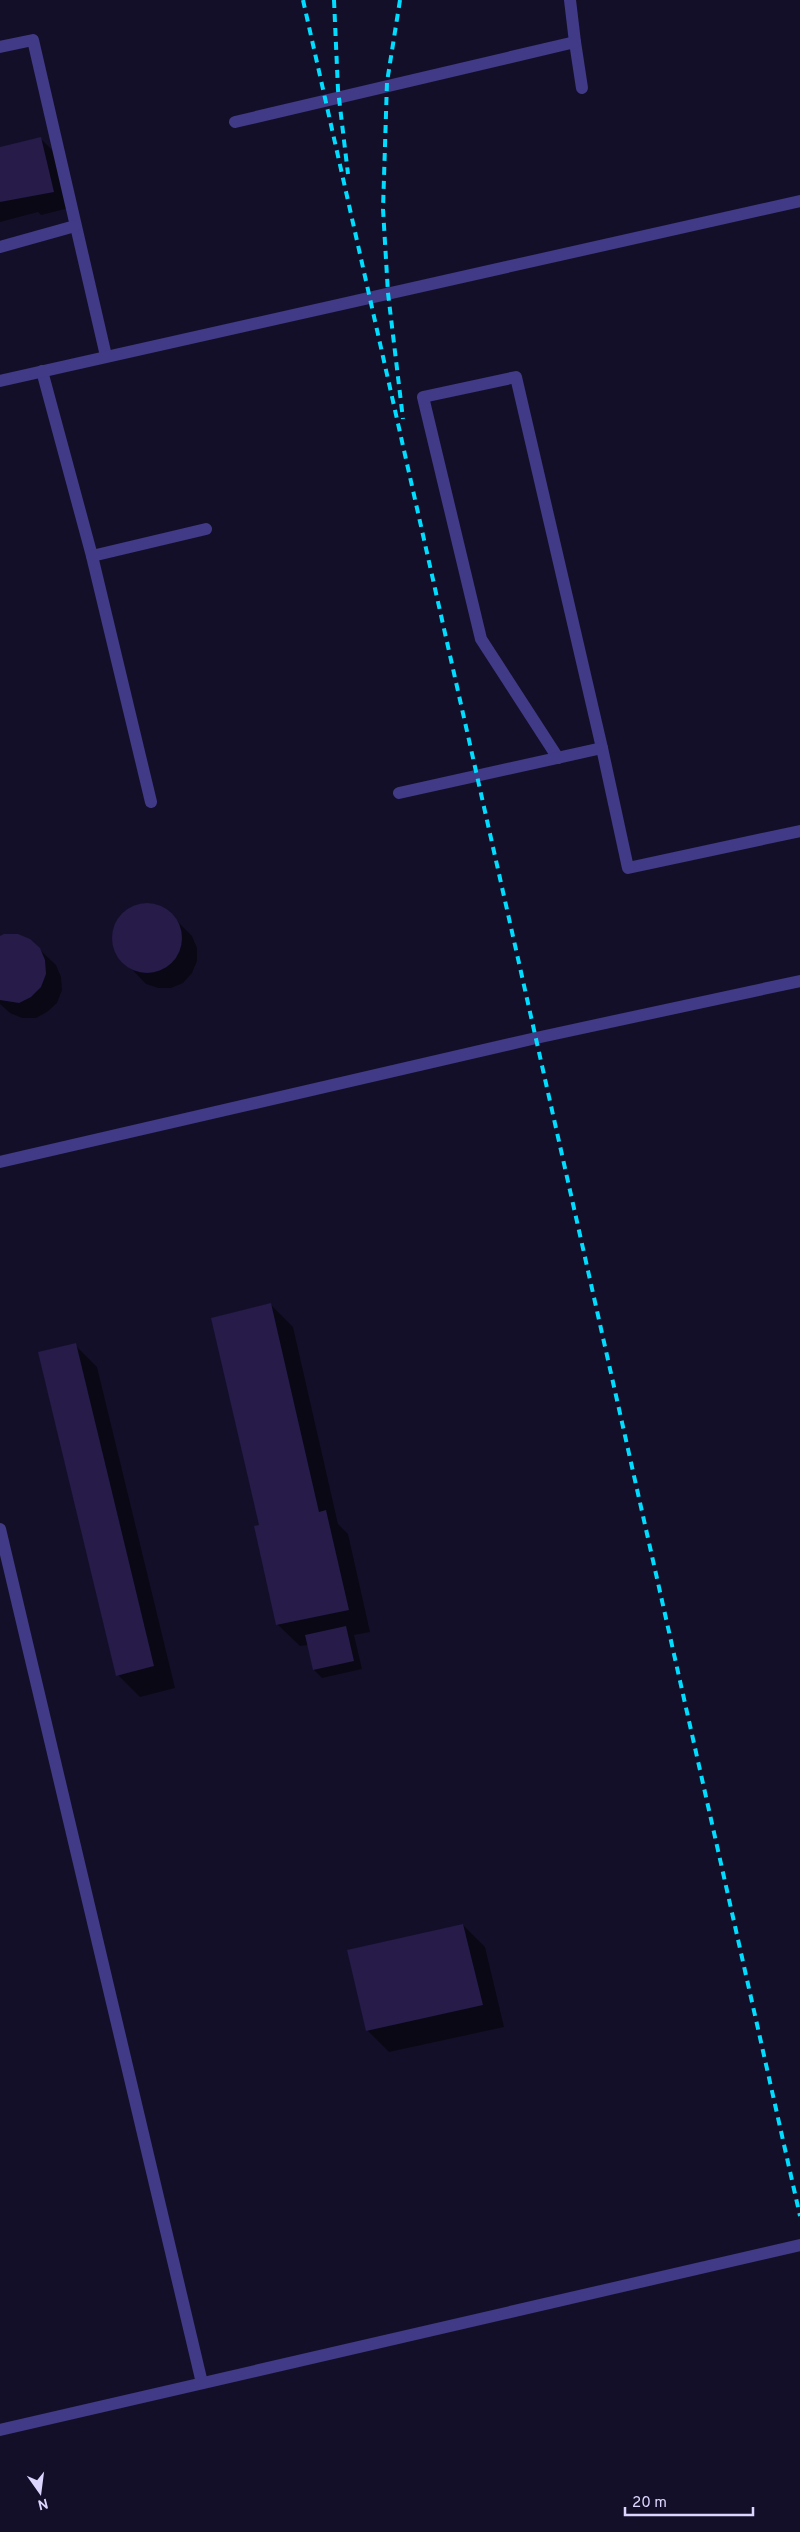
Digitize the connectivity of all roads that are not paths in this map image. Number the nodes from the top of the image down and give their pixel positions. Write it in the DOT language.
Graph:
graph roads {
  1 [pos="570,0"];
  2 [pos="575,42"];
  3 [pos="0,46"];
  4 [pos="582,88"];
  5 [pos="235,122"];
  6 [pos="800,201"];
  7 [pos="76,226"];
  8 [pos="0,247"];
  9 [pos="106,356"];
  10 [pos="42,371"];
  11 [pos="0,381"];
  12 [pos="206,529"];
  13 [pos="92,556"];
  14 [pos="602,748"];
  15 [pos="558,758"];
  16 [pos="399,793"];
  17 [pos="151,802"];
  18 [pos="800,832"];
  19 [pos="800,981"];
  20 [pos="0,1162"];
  21 [pos="0,1529"];
  22 [pos="800,2245"];
  23 [pos="202,2383"];
  24 [pos="0,2430"];
  1 -- 2 [label="lane"];
  2 -- 4 [label="lane"];
  2 -- 5 [label="lane"];
  3 -- 7 [label="lane"];
  6 -- 9 [label="lane"];
  7 -- 8 [label="lane"];
  7 -- 9 [label="lane"];
  9 -- 10 [label="lane"];
  10 -- 11 [label="lane"];
  10 -- 13 [label="lane"];
  12 -- 13 [label="lane"];
  13 -- 17 [label="lane"];
  14 -- 15 [label="lane"];
  14 -- 15 [label="lane"];
  14 -- 18 [label="lane"];
  15 -- 16 [label="lane"];
  19 -- 20 [label="lane"];
  21 -- 23 [label="lane"];
  22 -- 23 [label="lane"];
  23 -- 24 [label="lane"];
}
